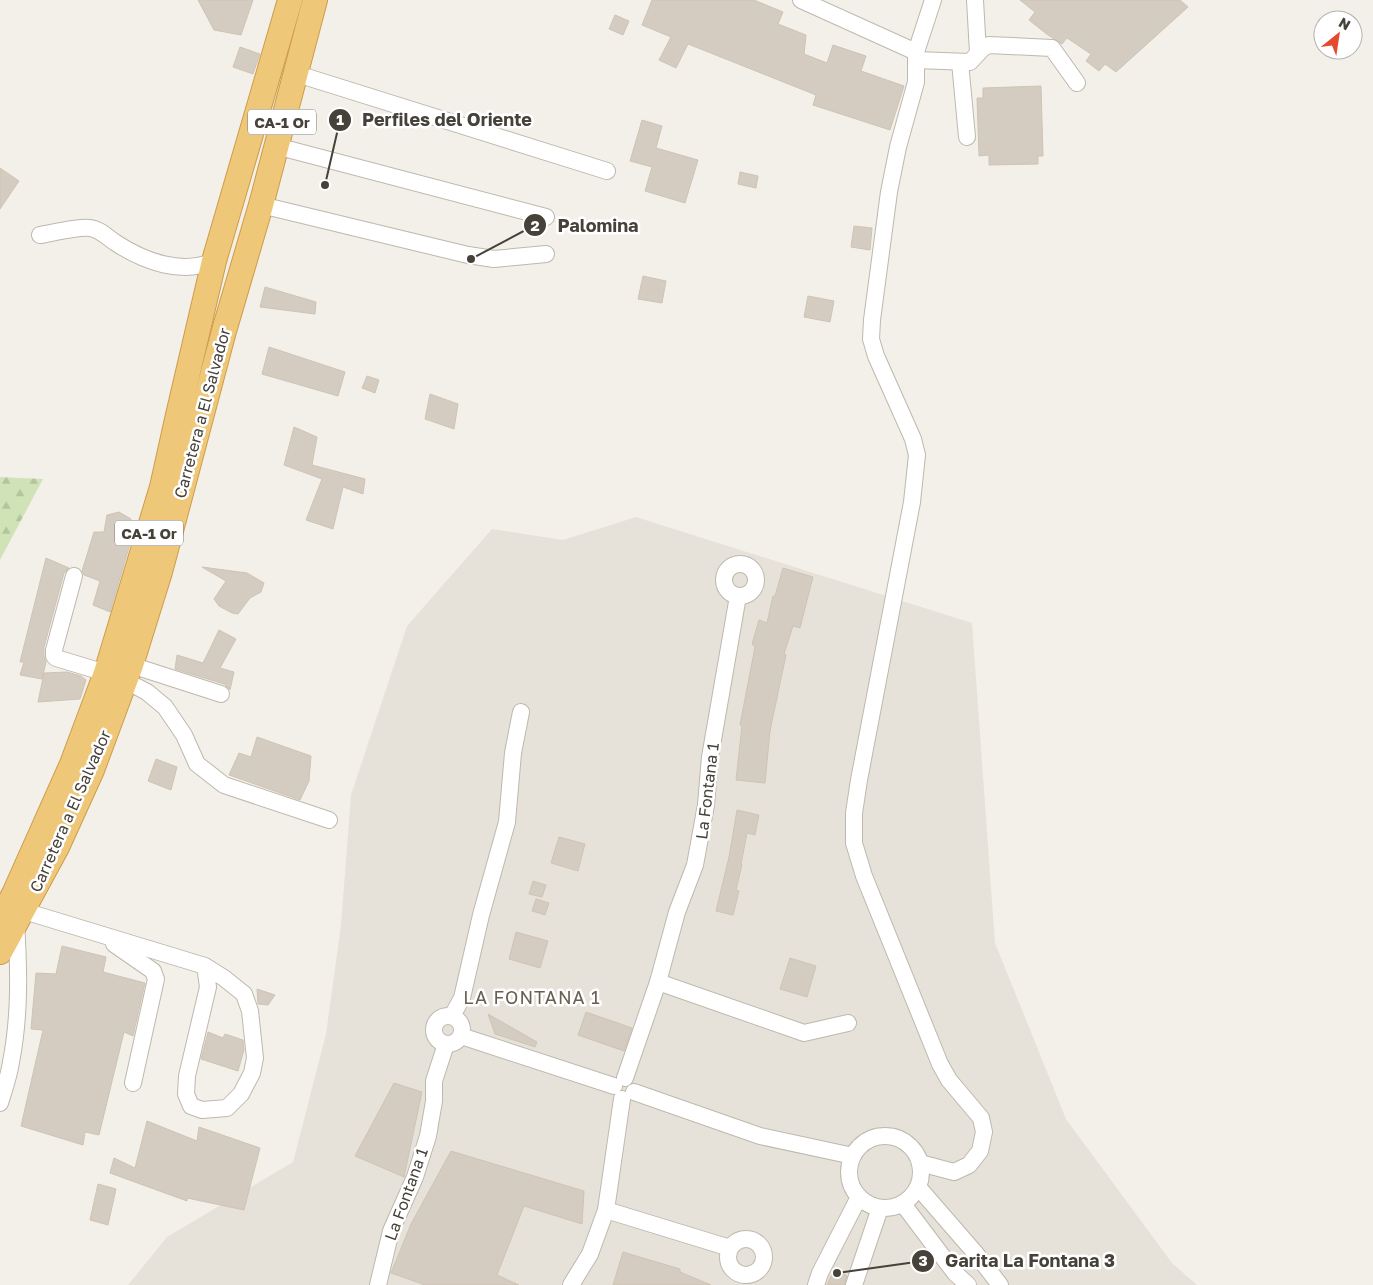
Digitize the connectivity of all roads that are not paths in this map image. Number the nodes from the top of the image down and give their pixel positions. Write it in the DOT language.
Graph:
graph roads {
  1 [pos="290,0"];
  2 [pos="314,0"];
  3 [pos="801,0"];
  4 [pos="933,0"];
  5 [pos="975,0"];
  6 [pos="978,53"];
  7 [pos="916,56"];
  8 [pos="960,62"];
  9 [pos="294,73"];
  10 [pos="1077,83"];
  11 [pos="252,132"];
  12 [pos="966,137"];
  13 [pos="276,146"];
  14 [pos="607,171"];
  15 [pos="261,205"];
  16 [pos="546,217"];
  17 [pos="40,235"];
  18 [pos="250,244"];
  19 [pos="546,254"];
  20 [pos="214,261"];
  21 [pos="74,576"];
  22 [pos="738,596"];
  23 [pos="121,673"];
  24 [pos="221,694"];
  25 [pos="521,712"];
  26 [pos="329,820"];
  27 [pos="13,918"];
  28 [pos="99,934"];
  29 [pos="0,952"];
  30 [pos="205,966"];
  31 [pos="658,982"];
  32 [pos="452,1016"];
  33 [pos="848,1023"];
  34 [pos="461,1036"];
  35 [pos="446,1044"];
  36 [pos="133,1083"];
  37 [pos="624,1089"];
  38 [pos="0,1103"];
  39 [pos="851,1160"];
  40 [pos="920,1162"];
  41 [pos="918,1188"];
  42 [pos="859,1197"];
  43 [pos="903,1204"];
  44 [pos="880,1208"];
  45 [pos="606,1210"];
  46 [pos="730,1248"];
  47 [pos="378,1285"];
  48 [pos="571,1285"];
  49 [pos="816,1285"];
  50 [pos="854,1285"];
  51 [pos="968,1285"];
  52 [pos="1000,1285"];
  1 -- 11 [label="highway, Carretera a El Salvador / CA-1 Or"];
  2 -- 9 [label="highway, Carretera a El Salvador / CA-1 Or"];
  3 -- 7 [label="street"];
  4 -- 7 [label="street"];
  5 -- 6 [label="street"];
  6 -- 8 [label="street"];
  6 -- 10 [label="street"];
  7 -- 8 [label="street"];
  7 -- 40 [label="street"];
  8 -- 12 [label="street"];
  9 -- 13 [label="highway, Carretera a El Salvador / CA-1 Or"];
  9 -- 14 [label="street"];
  11 -- 18 [label="highway"];
  11 -- 20 [label="highway, Carretera a El Salvador / CA-1 Or"];
  13 -- 15 [label="highway, Carretera a El Salvador / CA-1 Or"];
  13 -- 16 [label="street"];
  15 -- 18 [label="highway, Carretera a El Salvador / CA-1 Or"];
  15 -- 19 [label="street"];
  17 -- 20 [label="street"];
  18 -- 23 [label="highway, Carretera a El Salvador / CA-1 Or"];
  20 -- 23 [label="highway, Carretera a El Salvador / CA-1 Or"];
  21 -- 23 [label="street"];
  22 -- 31 [label="street, La Fontana 1"];
  23 -- 24 [label="street"];
  23 -- 26 [label="street"];
  23 -- 27 [label="highway, Carretera a El Salvador / CA-1 Or"];
  25 -- 32 [label="street"];
  27 -- 28 [label="street"];
  27 -- 29 [label="highway, Carretera a El Salvador / CA-1 Or"];
  27 -- 38 [label="street"];
  28 -- 30 [label="street"];
  28 -- 36 [label="street"];
  30 -- 30 [label="street"];
  31 -- 33 [label="street"];
  31 -- 37 [label="street, La Fontana 1"];
  32 -- 34 [label="street"];
  32 -- 35 [label="street"];
  34 -- 35 [label="street"];
  34 -- 37 [label="street"];
  35 -- 47 [label="street, La Fontana 1"];
  37 -- 39 [label="street"];
  37 -- 45 [label="street, La Fontana 1"];
  39 -- 40 [label="street"];
  39 -- 42 [label="street"];
  40 -- 41 [label="street"];
  41 -- 43 [label="street"];
  41 -- 52 [label="street"];
  42 -- 44 [label="street"];
  42 -- 49 [label="street"];
  43 -- 44 [label="street"];
  43 -- 51 [label="street"];
  44 -- 50 [label="street"];
  45 -- 46 [label="street"];
  45 -- 48 [label="street, La Fontana 1"];
}
